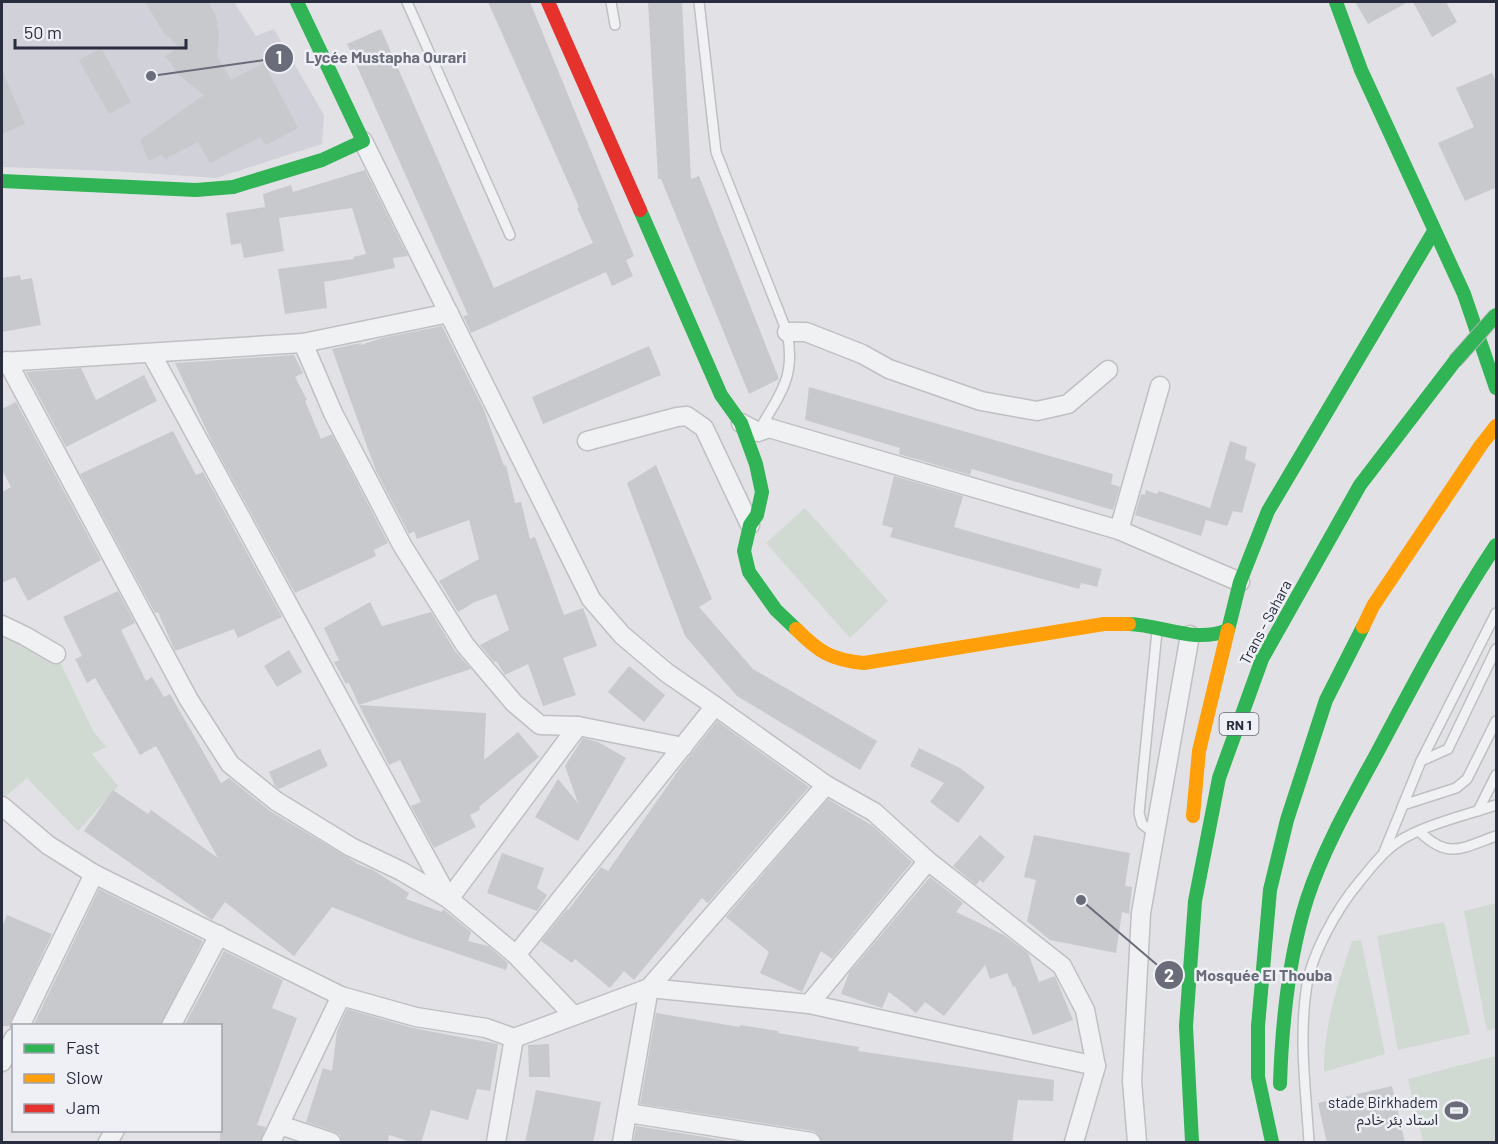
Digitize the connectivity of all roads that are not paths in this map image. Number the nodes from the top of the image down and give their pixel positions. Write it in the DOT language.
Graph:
graph roads {
  1 [pos="297,2"];
  2 [pos="407,2"];
  3 [pos="548,2"];
  4 [pos="611,2"];
  5 [pos="699,2"];
  6 [pos="1336,2"];
  7 [pos="615,25"];
  8 [pos="363,141"];
  9 [pos="2,181"];
  10 [pos="1434,231"];
  11 [pos="510,235"];
  12 [pos="449,313"];
  13 [pos="1497,315"];
  14 [pos="787,332"];
  15 [pos="303,343"];
  16 [pos="151,353"];
  17 [pos="4,362"];
  18 [pos="1107,370"];
  19 [pos="1160,386"];
  20 [pos="1497,388"];
  21 [pos="741,423"];
  22 [pos="1497,426"];
  23 [pos="758,432"];
  24 [pos="587,441"];
  25 [pos="750,525"];
  26 [pos="1119,530"];
  27 [pos="1497,545"];
  28 [pos="1240,582"];
  29 [pos="1497,613"];
  30 [pos="2,625"];
  31 [pos="1158,628"];
  32 [pos="1228,630"];
  33 [pos="1191,635"];
  34 [pos="1497,649"];
  35 [pos="56,654"];
  36 [pos="715,706"];
  37 [pos="1497,721"];
  38 [pos="578,726"];
  39 [pos="683,747"];
  40 [pos="1421,761"];
  41 [pos="1497,775"];
  42 [pos="826,785"];
  43 [pos="1402,805"];
  44 [pos="1497,805"];
  45 [pos="2,806"];
  46 [pos="1478,812"];
  47 [pos="1419,831"];
  48 [pos="1191,832"];
  49 [pos="1155,834"];
  50 [pos="1497,836"];
  51 [pos="1384,852"];
  52 [pos="1191,855"];
  53 [pos="928,861"];
  54 [pos="94,874"];
  55 [pos="449,899"];
  56 [pos="1195,901"];
  57 [pos="219,935"];
  58 [pos="516,956"];
  59 [pos="649,988"];
  60 [pos="341,996"];
  61 [pos="809,1004"];
  62 [pos="573,1015"];
  63 [pos="21,1024"];
  64 [pos="172,1024"];
  65 [pos="514,1038"];
  66 [pos="12,1042"];
  67 [pos="2,1062"];
  68 [pos="1096,1066"];
  69 [pos="628,1113"];
  70 [pos="280,1125"];
  71 [pos="271,1143"];
  72 [pos="331,1143"];
  73 [pos="496,1143"];
  74 [pos="622,1143"];
  75 [pos="811,1143"];
  76 [pos="1074,1143"];
  77 [pos="1137,1143"];
  78 [pos="1192,1143"];
  79 [pos="1272,1143"];
  80 [pos="1279,1143"];
  81 [pos="1310,1143"];
  1 -- 8 [label="main road"];
  2 -- 11 [label="lane"];
  3 -- 21 [label="main road"];
  4 -- 7 [label="lane"];
  5 -- 14 [label="lane"];
  6 -- 10 [label="main road"];
  8 -- 9 [label="main road"];
  8 -- 12 [label="street"];
  10 -- 20 [label="main road"];
  10 -- 28 [label="main road"];
  12 -- 15 [label="street"];
  12 -- 36 [label="street"];
  13 -- 56 [label="main road, Trans - Sahara / RN 1, bridge"];
  14 -- 18 [label="street"];
  14 -- 23 [label="lane"];
  15 -- 16 [label="street"];
  15 -- 38 [label="street"];
  16 -- 17 [label="street"];
  16 -- 55 [label="street"];
  17 -- 55 [label="street"];
  19 -- 26 [label="street"];
  21 -- 23 [label="street"];
  21 -- 25 [label="main road"];
  22 -- 79 [label="main road"];
  23 -- 26 [label="street"];
  24 -- 25 [label="street"];
  25 -- 31 [label="main road"];
  26 -- 28 [label="street"];
  27 -- 80 [label="main road"];
  28 -- 32 [label="main road"];
  29 -- 40 [label="lane"];
  30 -- 35 [label="street"];
  31 -- 33 [label="main road"];
  31 -- 49 [label="lane"];
  32 -- 33 [label="main road"];
  32 -- 48 [label="main road"];
  33 -- 49 [label="street"];
  34 -- 40 [label="lane"];
  36 -- 39 [label="street"];
  36 -- 42 [label="street"];
  37 -- 43 [label="lane"];
  38 -- 39 [label="street"];
  38 -- 55 [label="street"];
  39 -- 58 [label="street"];
  40 -- 43 [label="lane"];
  41 -- 46 [label="lane"];
  42 -- 53 [label="street"];
  42 -- 59 [label="street"];
  43 -- 51 [label="lane"];
  44 -- 46 [label="lane"];
  45 -- 54 [label="street"];
  46 -- 47 [label="lane"];
  47 -- 50 [label="lane"];
  47 -- 51 [label="lane"];
  49 -- 77 [label="street"];
  51 -- 81 [label="lane"];
  52 -- 56 [label="main road"];
  53 -- 61 [label="street"];
  53 -- 68 [label="street"];
  54 -- 57 [label="street"];
  54 -- 63 [label="street"];
  55 -- 58 [label="street"];
  56 -- 78 [label="main road, Trans - Sahara / RN 1"];
  57 -- 60 [label="street"];
  57 -- 64 [label="street"];
  58 -- 62 [label="street"];
  59 -- 61 [label="street"];
  59 -- 62 [label="street"];
  59 -- 69 [label="street"];
  60 -- 65 [label="street"];
  60 -- 70 [label="street"];
  61 -- 68 [label="street"];
  62 -- 65 [label="street"];
  65 -- 73 [label="street"];
  66 -- 67 [label="street"];
  68 -- 76 [label="street"];
  69 -- 74 [label="street"];
  69 -- 75 [label="street"];
  70 -- 71 [label="street"];
  70 -- 72 [label="street"];
}
